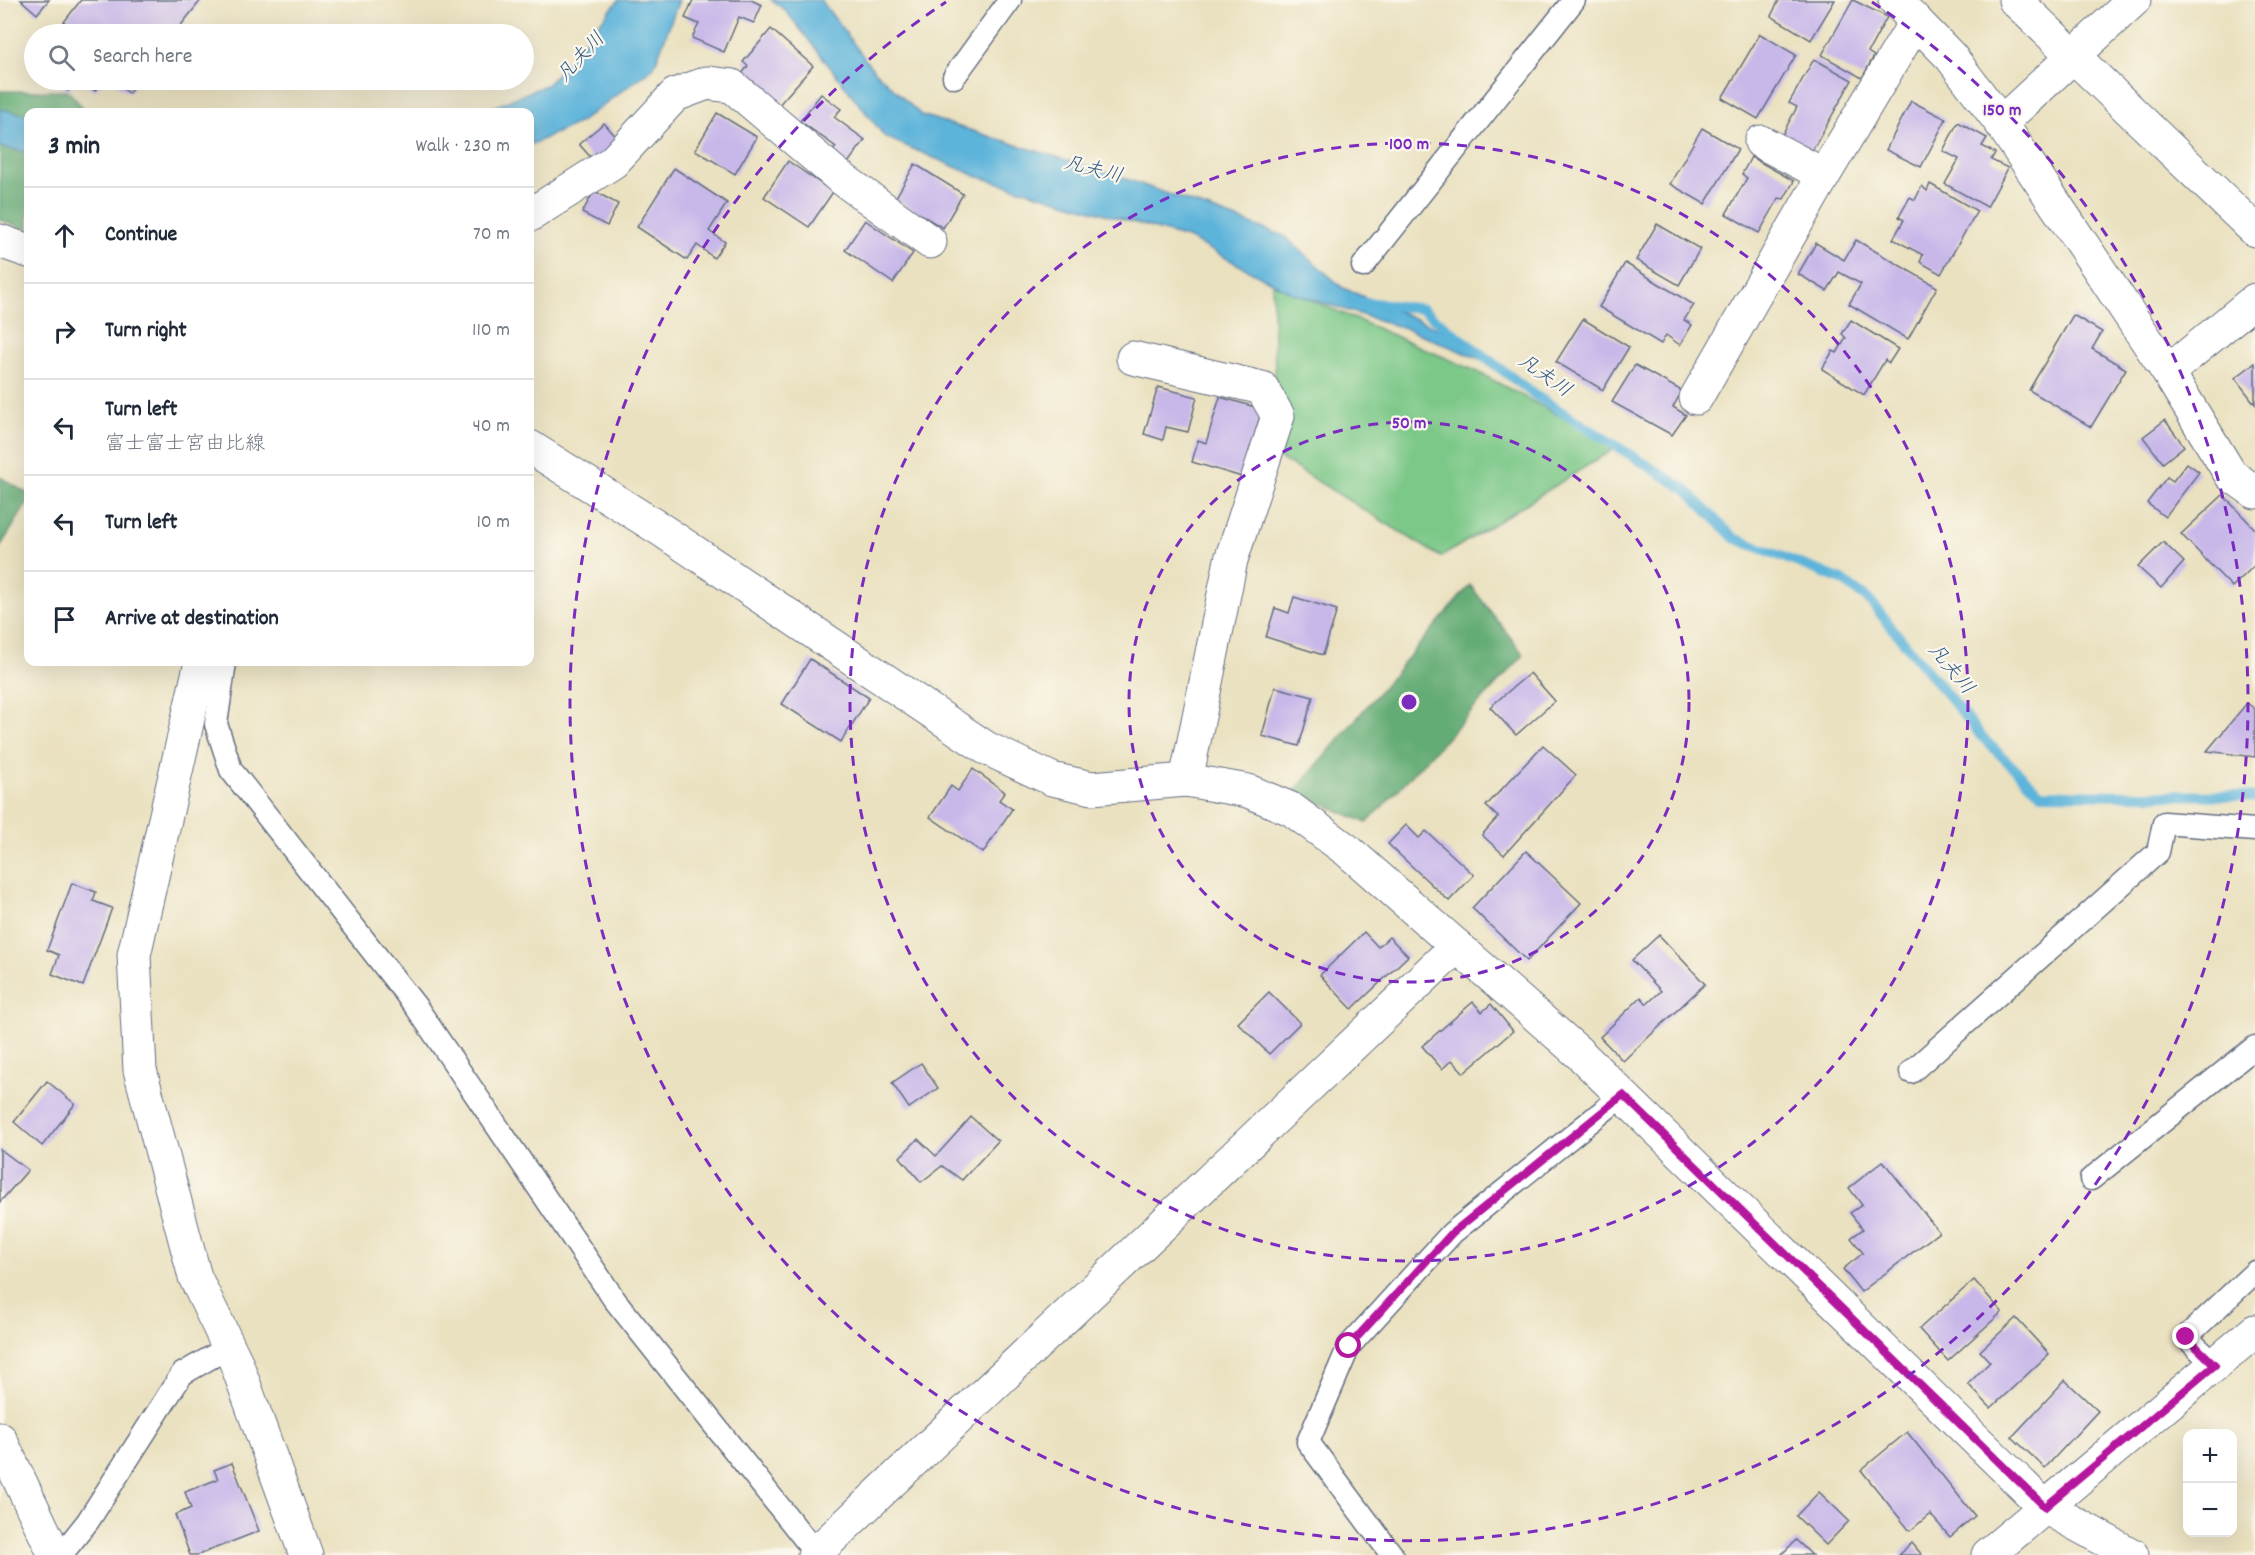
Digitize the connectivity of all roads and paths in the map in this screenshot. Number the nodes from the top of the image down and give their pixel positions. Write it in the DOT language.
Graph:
graph roads {
  1 [pos="1010,0"];
  2 [pos="1574,0"];
  3 [pos="2015,0"];
  4 [pos="2134,0"];
  5 [pos="1906,10"];
  6 [pos="2073,56"];
  7 [pos="954,77"];
  8 [pos="2001,123"];
  9 [pos="1761,142"];
  10 [pos="1824,175"];
  11 [pos="534,212"];
  12 [pos="2255,230"];
  13 [pos="0,242"];
  14 [pos="930,242"];
  15 [pos="24,250"];
  16 [pos="1363,267"];
  17 [pos="2255,300"];
  18 [pos="1133,358"];
  19 [pos="2168,372"];
  20 [pos="1696,398"];
  21 [pos="534,450"];
  22 [pos="2255,492"];
  23 [pos="200,666"];
  24 [pos="224,666"];
  25 [pos="1186,780"];
  26 [pos="2255,830"];
  27 [pos="1457,946"];
  28 [pos="2255,1047"];
  29 [pos="1911,1072"];
  30 [pos="1623,1095"];
  31 [pos="2091,1179"];
  32 [pos="2255,1272"];
  33 [pos="2255,1331"];
  34 [pos="229,1347"];
  35 [pos="2215,1365"];
  36 [pos="0,1439"];
  37 [pos="2045,1507"];
  38 [pos="816,1554"];
  39 [pos="55,1555"];
  40 [pos="61,1555"];
  41 [pos="306,1555"];
  42 [pos="1392,1555"];
  43 [pos="1988,1555"];
  44 [pos="2132,1555"];
  1 -- 7 [label="lane"];
  2 -- 16 [label="lane"];
  3 -- 6 [label="street"];
  4 -- 6 [label="street"];
  5 -- 8 [label="street"];
  5 -- 10 [label="street"];
  6 -- 8 [label="street"];
  6 -- 12 [label="street"];
  8 -- 19 [label="street"];
  9 -- 10 [label="street"];
  10 -- 20 [label="street"];
  11 -- 14 [label="street"];
  13 -- 15 [label="street"];
  17 -- 19 [label="street"];
  18 -- 25 [label="street"];
  19 -- 22 [label="street"];
  21 -- 25 [label="street"];
  23 -- 34 [label="street"];
  24 -- 38 [label="lane"];
  25 -- 27 [label="street"];
  26 -- 29 [label="lane"];
  27 -- 30 [label="street"];
  27 -- 38 [label="street"];
  28 -- 31 [label="lane"];
  30 -- 37 [label="street"];
  30 -- 42 [label="lane"];
  32 -- 35 [label="lane"];
  33 -- 35 [label="street"];
  34 -- 40 [label="lane"];
  34 -- 41 [label="street"];
  35 -- 37 [label="street"];
  36 -- 39 [label="street"];
  37 -- 43 [label="street"];
  37 -- 44 [label="street"];
}
